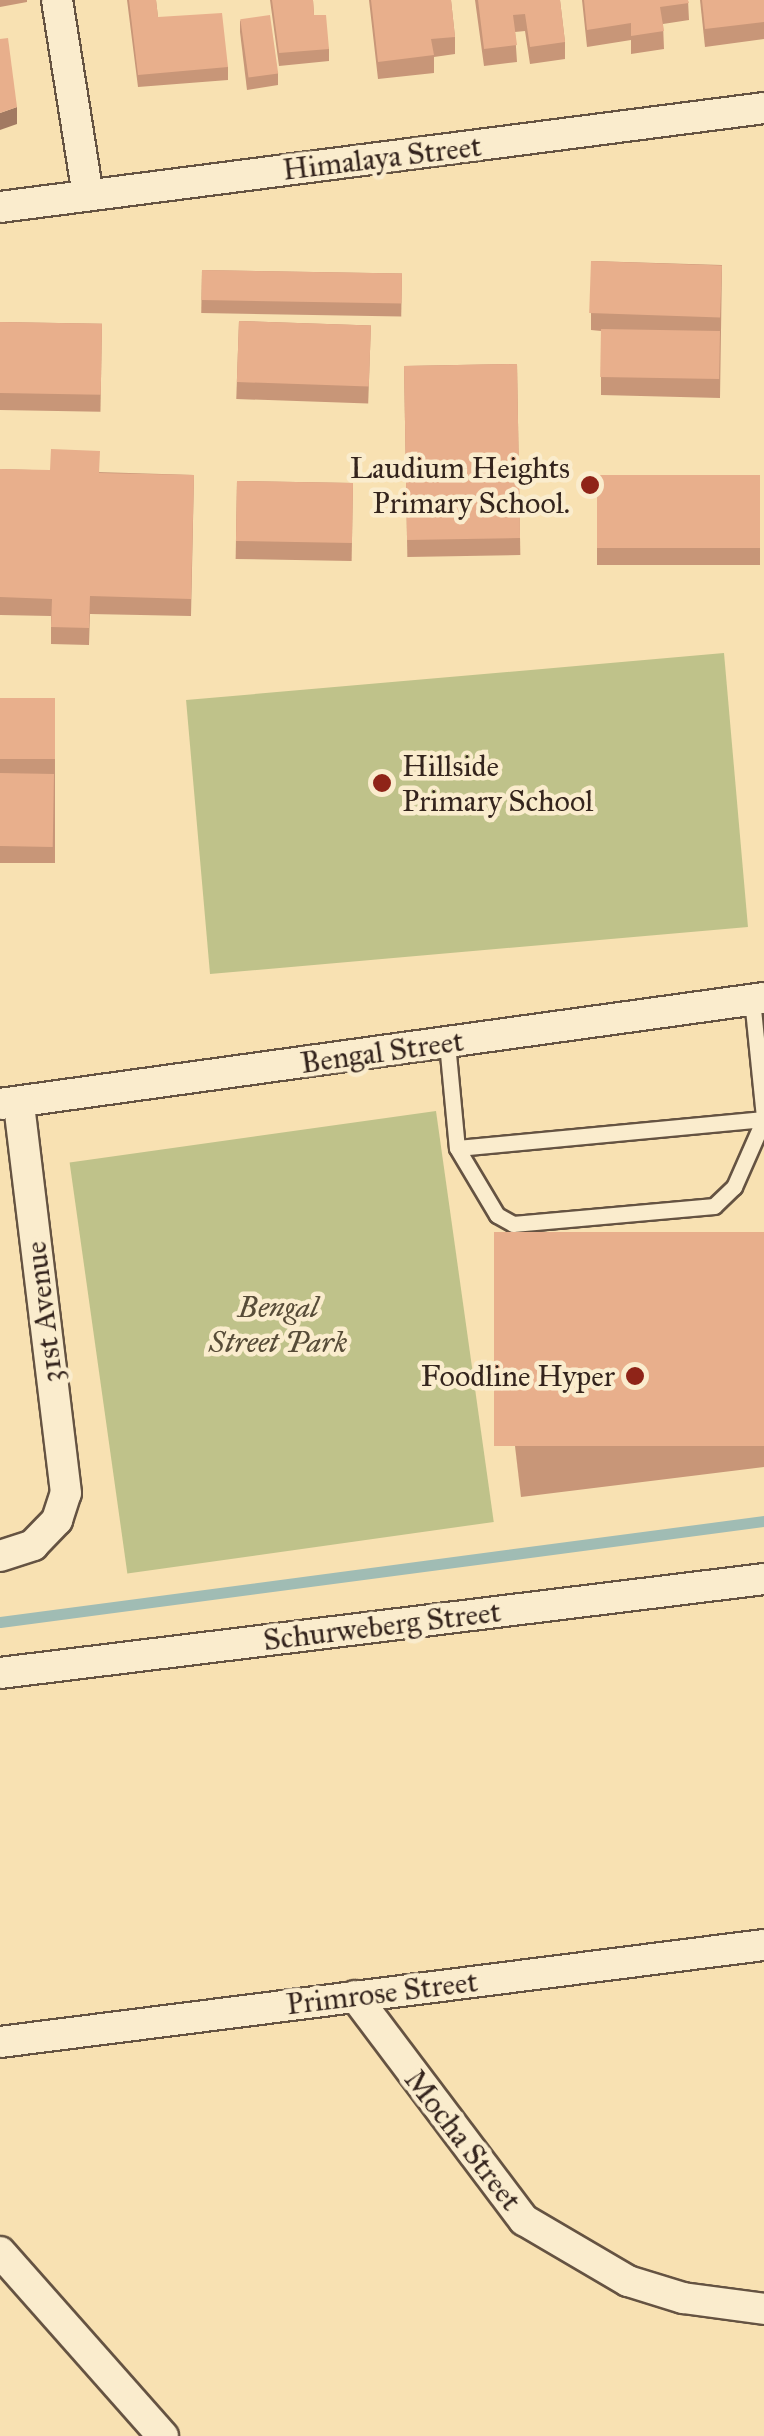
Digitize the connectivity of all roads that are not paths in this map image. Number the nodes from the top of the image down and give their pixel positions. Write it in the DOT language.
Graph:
graph roads {
  1 [pos="57,0"];
  2 [pos="764,108"];
  3 [pos="88,196"];
  4 [pos="0,207"];
  5 [pos="758,999"];
  6 [pos="447,1043"];
  7 [pos="9,1102"];
  8 [pos="764,1118"];
  9 [pos="457,1148"];
  10 [pos="0,1556"];
  11 [pos="764,1579"];
  12 [pos="0,1674"];
  13 [pos="764,1945"];
  14 [pos="355,1996"];
  15 [pos="0,2042"];
  16 [pos="0,2252"];
  17 [pos="764,2309"];
  18 [pos="162,2436"];
  1 -- 3 [label="street"];
  2 -- 3 [label="street, Himalaya Street"];
  3 -- 4 [label="street, Himalaya Street"];
  5 -- 6 [label="street, Bengal Street"];
  5 -- 8 [label="lane"];
  6 -- 7 [label="street, Bengal Street"];
  6 -- 9 [label="lane"];
  7 -- 10 [label="street, 31st Avenue"];
  8 -- 9 [label="lane"];
  8 -- 9 [label="lane"];
  11 -- 12 [label="street, Schurweberg Street"];
  13 -- 14 [label="street, Primrose Street"];
  14 -- 15 [label="street, Primrose Street"];
  14 -- 17 [label="street, Mocha Street"];
  16 -- 18 [label="street"];
}
